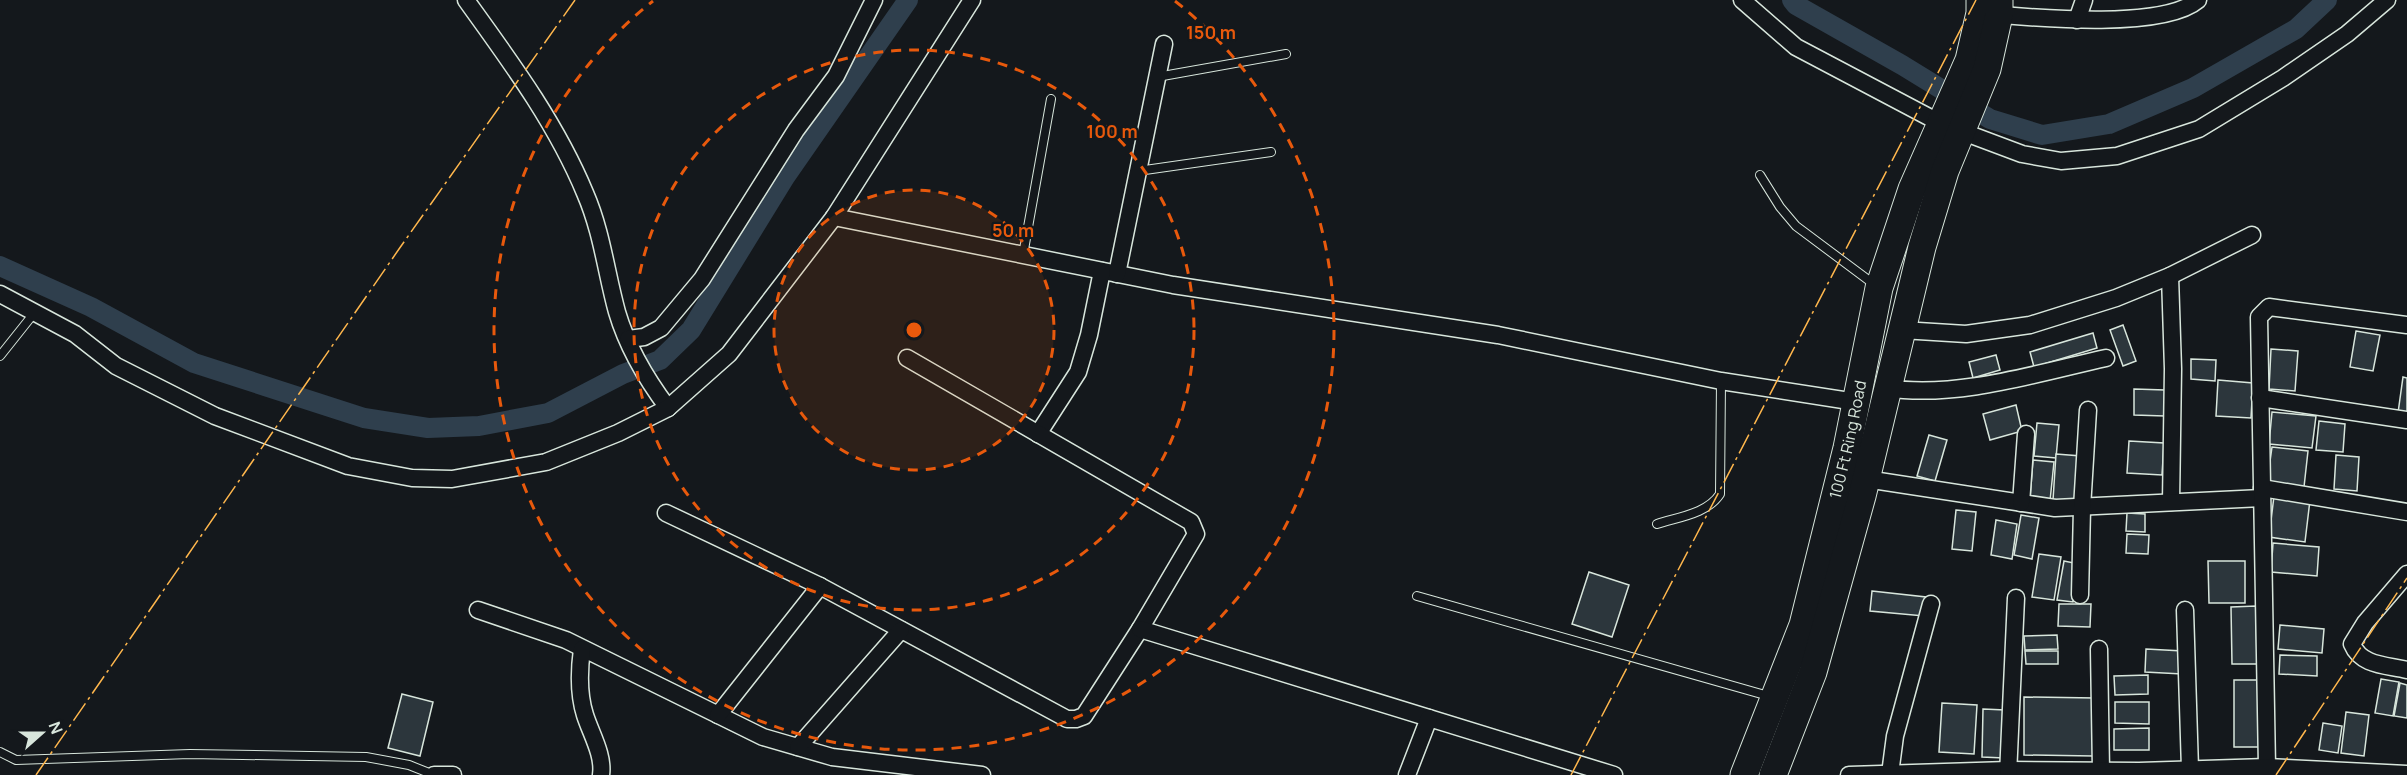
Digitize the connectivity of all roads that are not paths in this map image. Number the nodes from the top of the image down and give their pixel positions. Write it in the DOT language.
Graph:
graph roads {
  1 [pos="466,0"];
  2 [pos="874,0"];
  3 [pos="972,0"];
  4 [pos="1742,0"];
  5 [pos="2084,0"];
  6 [pos="2198,0"];
  7 [pos="2387,0"];
  8 [pos="2000,7"];
  9 [pos="2166,7"];
  10 [pos="2077,20"];
  11 [pos="1164,44"];
  12 [pos="1286,54"];
  13 [pos="1157,77"];
  14 [pos="1052,99"];
  15 [pos="1955,119"];
  16 [pos="1271,152"];
  17 [pos="1138,171"];
  18 [pos="1760,175"];
  19 [pos="834,217"];
  20 [pos="2252,235"];
  21 [pos="1023,255"];
  22 [pos="1110,272"];
  23 [pos="2170,276"];
  24 [pos="1879,288"];
  25 [pos="0,294"];
  26 [pos="35,312"];
  27 [pos="2407,326"];
  28 [pos="1902,330"];
  29 [pos="630,345"];
  30 [pos="0,356"];
  31 [pos="907,358"];
  32 [pos="2106,358"];
  33 [pos="1720,381"];
  34 [pos="1887,388"];
  35 [pos="2260,398"];
  36 [pos="663,402"];
  37 [pos="1856,402"];
  38 [pos="2088,410"];
  39 [pos="2407,420"];
  40 [pos="1038,434"];
  41 [pos="2026,434"];
  42 [pos="1866,479"];
  43 [pos="2262,493"];
  44 [pos="2171,502"];
  45 [pos="2021,503"];
  46 [pos="2082,508"];
  47 [pos="2407,512"];
  48 [pos="666,513"];
  49 [pos="1657,524"];
  50 [pos="2407,574"];
  51 [pos="820,586"];
  52 [pos="2080,595"];
  53 [pos="1417,597"];
  54 [pos="2016,598"];
  55 [pos="1931,604"];
  56 [pos="478,610"];
  57 [pos="2185,610"];
  58 [pos="1140,629"];
  59 [pos="901,630"];
  60 [pos="582,649"];
  61 [pos="2099,649"];
  62 [pos="2407,670"];
  63 [pos="1787,702"];
  64 [pos="718,715"];
  65 [pos="1429,718"];
  66 [pos="798,747"];
  67 [pos="0,752"];
  68 [pos="2267,767"];
  69 [pos="2190,769"];
  70 [pos="2008,772"];
  71 [pos="2108,772"];
  72 [pos="1885,774"];
  73 [pos="2381,774"];
  74 [pos="2407,774"];
  75 [pos="434,775"];
  76 [pos="453,775"];
  77 [pos="602,775"];
  78 [pos="982,775"];
  79 [pos="1407,775"];
  80 [pos="1614,775"];
  81 [pos="1744,775"];
  82 [pos="1773,775"];
  83 [pos="1849,775"];
  1 -- 29 [label="street"];
  2 -- 29 [label="street"];
  3 -- 19 [label="street"];
  4 -- 15 [label="street"];
  5 -- 10 [label="street"];
  6 -- 9 [label="street"];
  7 -- 15 [label="street"];
  8 -- 10 [label="street"];
  8 -- 15 [label="main road"];
  9 -- 10 [label="street"];
  11 -- 13 [label="street"];
  12 -- 13 [label="lane"];
  13 -- 17 [label="street"];
  14 -- 21 [label="lane"];
  15 -- 24 [label="main road, 100 Ft Ring Road"];
  15 -- 28 [label="main road, 100 Ft Ring Road"];
  16 -- 17 [label="lane"];
  17 -- 22 [label="street"];
  18 -- 24 [label="lane"];
  19 -- 21 [label="street"];
  19 -- 36 [label="street"];
  20 -- 23 [label="street"];
  21 -- 22 [label="street"];
  22 -- 33 [label="street"];
  22 -- 40 [label="street"];
  23 -- 28 [label="street"];
  23 -- 44 [label="street"];
  24 -- 37 [label="main road, 100 Ft Ring Road"];
  25 -- 26 [label="street"];
  26 -- 30 [label="lane"];
  26 -- 36 [label="street"];
  27 -- 35 [label="street"];
  28 -- 34 [label="main road, 100 Ft Ring Road"];
  29 -- 36 [label="street"];
  31 -- 40 [label="street"];
  32 -- 34 [label="street"];
  33 -- 37 [label="street"];
  33 -- 49 [label="lane"];
  34 -- 42 [label="main road, 100 Ft Ring Road"];
  35 -- 39 [label="street"];
  35 -- 43 [label="street"];
  37 -- 63 [label="main road, 100 Ft Ring Road"];
  38 -- 46 [label="street"];
  40 -- 58 [label="street"];
  41 -- 45 [label="street"];
  42 -- 45 [label="street"];
  42 -- 63 [label="main road, 100 Ft Ring Road"];
  43 -- 44 [label="street"];
  43 -- 47 [label="street"];
  43 -- 68 [label="street"];
  44 -- 46 [label="street"];
  45 -- 46 [label="street"];
  46 -- 52 [label="street"];
  48 -- 51 [label="street"];
  50 -- 62 [label="street"];
  51 -- 59 [label="street"];
  51 -- 64 [label="street"];
  53 -- 63 [label="lane"];
  54 -- 70 [label="street"];
  55 -- 72 [label="street"];
  56 -- 60 [label="street"];
  57 -- 69 [label="street"];
  58 -- 59 [label="street"];
  58 -- 65 [label="street"];
  59 -- 66 [label="street"];
  60 -- 64 [label="street"];
  60 -- 77 [label="street"];
  61 -- 71 [label="street"];
  63 -- 81 [label="main road, 100 Ft Ring Road"];
  63 -- 82 [label="main road, 100 Ft Ring Road"];
  64 -- 66 [label="street"];
  65 -- 79 [label="street"];
  65 -- 80 [label="street"];
  66 -- 78 [label="street"];
  67 -- 75 [label="lane"];
  68 -- 69 [label="street"];
  68 -- 73 [label="street"];
  69 -- 71 [label="street"];
  70 -- 71 [label="street"];
  70 -- 72 [label="street"];
  72 -- 83 [label="street"];
  73 -- 74 [label="street"];
  75 -- 76 [label="street"];
}
